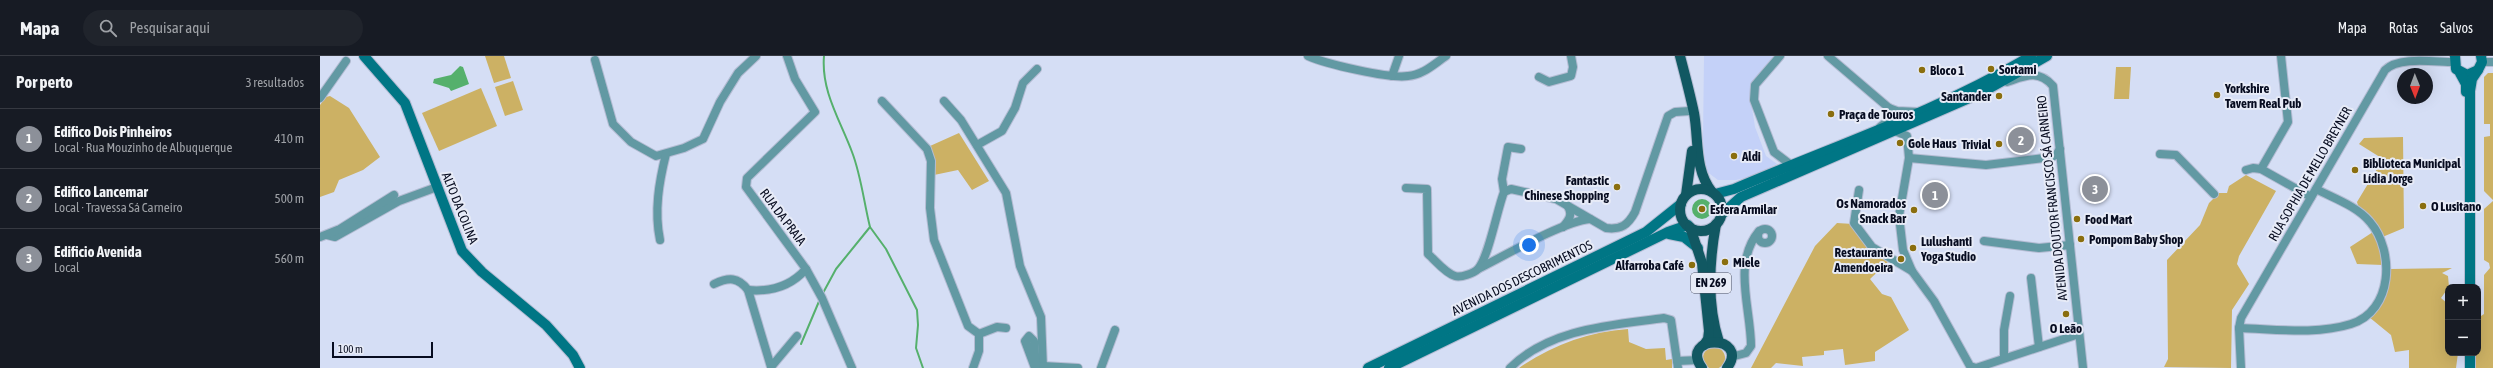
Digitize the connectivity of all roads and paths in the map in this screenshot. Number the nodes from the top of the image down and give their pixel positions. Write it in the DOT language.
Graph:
graph roads {
  1 [pos="364,56"];
  2 [pos="756,56"];
  3 [pos="787,56"];
  4 [pos="1308,56"];
  5 [pos="1399,56"];
  6 [pos="1446,56"];
  7 [pos="1571,56"];
  8 [pos="1680,56"];
  9 [pos="1780,56"];
  10 [pos="1828,56"];
  11 [pos="2031,56"];
  12 [pos="2047,56"];
  13 [pos="2281,56"];
  14 [pos="2455,59"];
  15 [pos="595,60"];
  16 [pos="346,61"];
  17 [pos="2493,62"];
  18 [pos="2480,63"];
  19 [pos="1037,69"];
  20 [pos="2460,73"];
  21 [pos="1392,76"];
  22 [pos="1539,77"];
  23 [pos="1998,85"];
  24 [pos="1690,93"];
  25 [pos="320,98"];
  26 [pos="882,101"];
  27 [pos="944,101"];
  28 [pos="1890,108"];
  29 [pos="1690,111"];
  30 [pos="1923,112"];
  31 [pos="1878,129"];
  32 [pos="1895,131"];
  33 [pos="977,146"];
  34 [pos="1521,149"];
  35 [pos="2060,149"];
  36 [pos="666,154"];
  37 [pos="2160,154"];
  38 [pos="1909,158"];
  39 [pos="1791,165"];
  40 [pos="2261,169"];
  41 [pos="2246,170"];
  42 [pos="437,187"];
  43 [pos="1406,188"];
  44 [pos="2316,189"];
  45 [pos="1859,190"];
  46 [pos="1504,192"];
  47 [pos="1713,193"];
  48 [pos="2214,194"];
  49 [pos="394,195"];
  50 [pos="2311,197"];
  51 [pos="1684,199"];
  52 [pos="1567,205"];
  53 [pos="1722,214"];
  54 [pos="1590,220"];
  55 [pos="1716,224"];
  56 [pos="1689,226"];
  57 [pos="1563,228"];
  58 [pos="1759,231"];
  59 [pos="324,236"];
  60 [pos="1659,236"];
  61 [pos="660,240"];
  62 [pos="1760,241"];
  63 [pos="1984,241"];
  64 [pos="1751,243"];
  65 [pos="2070,245"];
  66 [pos="1698,248"];
  67 [pos="806,269"];
  68 [pos="1478,269"];
  69 [pos="1912,271"];
  70 [pos="2031,278"];
  71 [pos="714,284"];
  72 [pos="2466,284"];
  73 [pos="2470,284"];
  74 [pos="748,290"];
  75 [pos="2010,296"];
  76 [pos="1006,328"];
  77 [pos="2239,328"];
  78 [pos="1115,330"];
  79 [pos="979,334"];
  80 [pos="2079,334"];
  81 [pos="798,336"];
  82 [pos="1719,342"];
  83 [pos="1704,345"];
  84 [pos="2039,347"];
  85 [pos="2466,356"];
  86 [pos="2470,356"];
  87 [pos="1731,357"];
  88 [pos="1964,357"];
  89 [pos="2004,358"];
  90 [pos="1700,364"];
  91 [pos="1678,365"];
  92 [pos="579,366"];
  93 [pos="852,368"];
  94 [pos="973,368"];
  95 [pos="1039,368"];
  96 [pos="1078,368"];
  97 [pos="1101,368"];
  98 [pos="1368,368"];
  99 [pos="1389,368"];
  100 [pos="1510,368"];
  101 [pos="1727,368"];
  102 [pos="1966,368"];
  103 [pos="2083,368"];
  104 [pos="2240,368"];
  105 [pos="2466,368"];
  106 [pos="2470,368"];
  1 -- 42 [label="main road, ALTO DA COLINA"];
  2 -- 36 [label="street"];
  3 -- 67 [label="street, RUA DA PRAIA"];
  4 -- 21 [label="street"];
  5 -- 21 [label="street"];
  6 -- 21 [label="street"];
  7 -- 22 [label="street"];
  8 -- 24 [label="main road, EN 269"];
  9 -- 39 [label="street"];
  10 -- 28 [label="street"];
  11 -- 30 [label="main road"];
  12 -- 23 [label="main road"];
  13 -- 40 [label="street"];
  14 -- 20 [label="main road"];
  14 -- 44 [label="street, RUA SOPHIA DE MELLO BREYNER"];
  15 -- 36 [label="street"];
  16 -- 25 [label="street"];
  17 -- 18 [label="street"];
  18 -- 20 [label="main road"];
  18 -- 73 [label="main road"];
  19 -- 33 [label="street"];
  20 -- 72 [label="main road"];
  23 -- 32 [label="main road"];
  23 -- 35 [label="street, AVENIDA DOUTOR FRANCISCO SÁ CARNEIRO"];
  24 -- 29 [label="main road, EN 269"];
  24 -- 47 [label="main road, EN 269"];
  26 -- 79 [label="street"];
  27 -- 33 [label="street"];
  28 -- 30 [label="street"];
  28 -- 31 [label="street"];
  29 -- 51 [label="main road, EN 269"];
  29 -- 54 [label="street"];
  30 -- 31 [label="main road"];
  31 -- 39 [label="main road"];
  32 -- 38 [label="street"];
  32 -- 53 [label="main road"];
  33 -- 95 [label="street"];
  34 -- 46 [label="street"];
  35 -- 38 [label="street"];
  35 -- 65 [label="street, AVENIDA DOUTOR FRANCISCO SÁ CARNEIRO"];
  36 -- 61 [label="street"];
  37 -- 48 [label="street"];
  38 -- 69 [label="street"];
  39 -- 47 [label="main road"];
  40 -- 41 [label="street"];
  40 -- 50 [label="street"];
  42 -- 59 [label="street"];
  42 -- 92 [label="main road, ALTO DA COLINA"];
  43 -- 68 [label="street"];
  44 -- 50 [label="street, RUA SOPHIA DE MELLO BREYNER"];
  44 -- 77 [label="street"];
  45 -- 69 [label="street"];
  46 -- 52 [label="street"];
  46 -- 68 [label="street"];
  47 -- 51 [label="main road"];
  47 -- 53 [label="main road, EN 269"];
  49 -- 59 [label="street"];
  50 -- 77 [label="street, RUA SOPHIA DE MELLO BREYNER"];
  51 -- 56 [label="main road, EN 269"];
  51 -- 98 [label="main road, AVENIDA DOS DESCOBRIMENTOS"];
  52 -- 54 [label="street"];
  52 -- 57 [label="street"];
  53 -- 55 [label="main road, EN 269"];
  54 -- 57 [label="street"];
  55 -- 56 [label="main road"];
  55 -- 82 [label="main road, EN 269"];
  56 -- 60 [label="main road, AVENIDA DOS DESCOBRIMENTOS"];
  56 -- 66 [label="main road, EN 269"];
  57 -- 68 [label="street"];
  58 -- 62 [label="street"];
  58 -- 62 [label="street"];
  58 -- 64 [label="street"];
  60 -- 66 [label="main road"];
  60 -- 99 [label="main road, AVENIDA DOS DESCOBRIMENTOS"];
  62 -- 64 [label="street"];
  63 -- 65 [label="street"];
  64 -- 87 [label="street"];
  65 -- 80 [label="street, AVENIDA DOUTOR FRANCISCO SÁ CARNEIRO"];
  66 -- 83 [label="main road, EN 269"];
  67 -- 74 [label="street"];
  67 -- 93 [label="street, RUA DA PRAIA"];
  69 -- 88 [label="street"];
  70 -- 84 [label="street"];
  71 -- 74 [label="street"];
  74 -- 81 [label="street"];
  75 -- 89 [label="street"];
  76 -- 79 [label="street"];
  77 -- 104 [label="street, RUA SOPHIA DE MELLO BREYNER"];
  78 -- 97 [label="street"];
  79 -- 94 [label="street"];
  80 -- 84 [label="street"];
  80 -- 103 [label="street, AVENIDA DOUTOR FRANCISCO SÁ CARNEIRO"];
  82 -- 83 [label="main road"];
  82 -- 87 [label="main road, EN 269"];
  83 -- 90 [label="main road, EN 269"];
  84 -- 89 [label="street"];
  85 -- 105 [label="main road"];
  86 -- 106 [label="main road"];
  87 -- 101 [label="main road"];
  88 -- 89 [label="street"];
  88 -- 102 [label="street"];
  90 -- 91 [label="street"];
  91 -- 100 [label="street"];
  95 -- 96 [label="street"];
}
